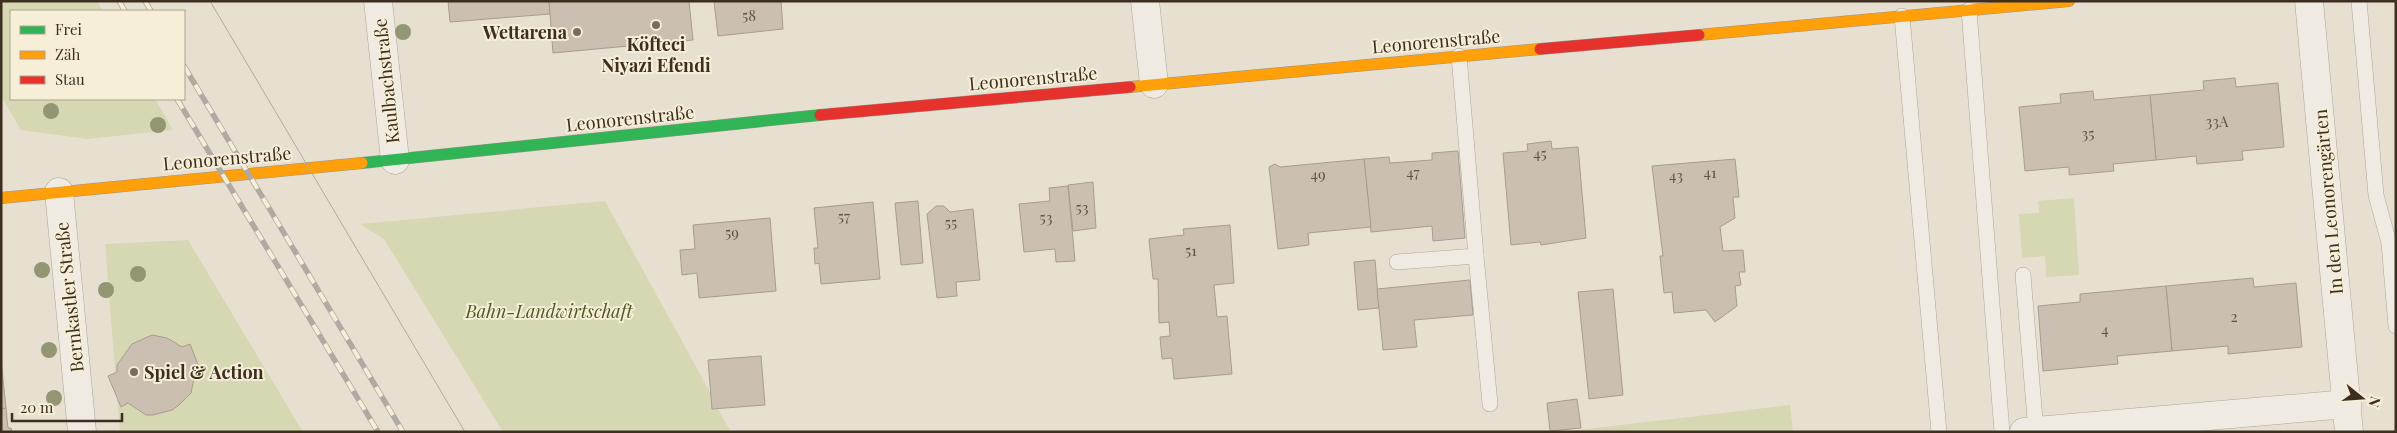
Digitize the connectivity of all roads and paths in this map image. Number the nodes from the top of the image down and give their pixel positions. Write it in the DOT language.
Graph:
graph roads {
  1 [pos="378,1"];
  2 [pos="1145,1"];
  3 [pos="2069,1"];
  4 [pos="2309,1"];
  5 [pos="2359,1"];
  6 [pos="1969,10"];
  7 [pos="1902,16"];
  8 [pos="1459,56"];
  9 [pos="1154,84"];
  10 [pos="395,160"];
  11 [pos="58,192"];
  12 [pos="1,198"];
  13 [pos="1476,256"];
  14 [pos="1397,262"];
  15 [pos="2023,275"];
  16 [pos="2396,326"];
  17 [pos="1490,404"];
  18 [pos="2346,404"];
  19 [pos="2030,431"];
  20 [pos="82,432"];
  21 [pos="1939,432"];
  22 [pos="2002,432"];
  23 [pos="2349,432"];
  1 -- 10 [label="street, Kaulbachstraße"];
  2 -- 9 [label="street"];
  3 -- 6 [label="main road, Leonorenstraße"];
  4 -- 18 [label="street, In den Leonorengärten"];
  5 -- 16 [label="lane"];
  6 -- 7 [label="main road, Leonorenstraße"];
  6 -- 22 [label="lane"];
  7 -- 8 [label="main road, Leonorenstraße"];
  7 -- 21 [label="lane"];
  8 -- 9 [label="main road, Leonorenstraße"];
  8 -- 13 [label="lane"];
  9 -- 10 [label="main road, Leonorenstraße"];
  10 -- 11 [label="main road, Leonorenstraße"];
  11 -- 12 [label="main road, Leonorenstraße"];
  11 -- 20 [label="street, Bernkastler Straße"];
  13 -- 14 [label="lane"];
  13 -- 17 [label="lane"];
  15 -- 19 [label="lane"];
  18 -- 19 [label="street"];
  18 -- 23 [label="street, In den Leonorengärten"];
}
